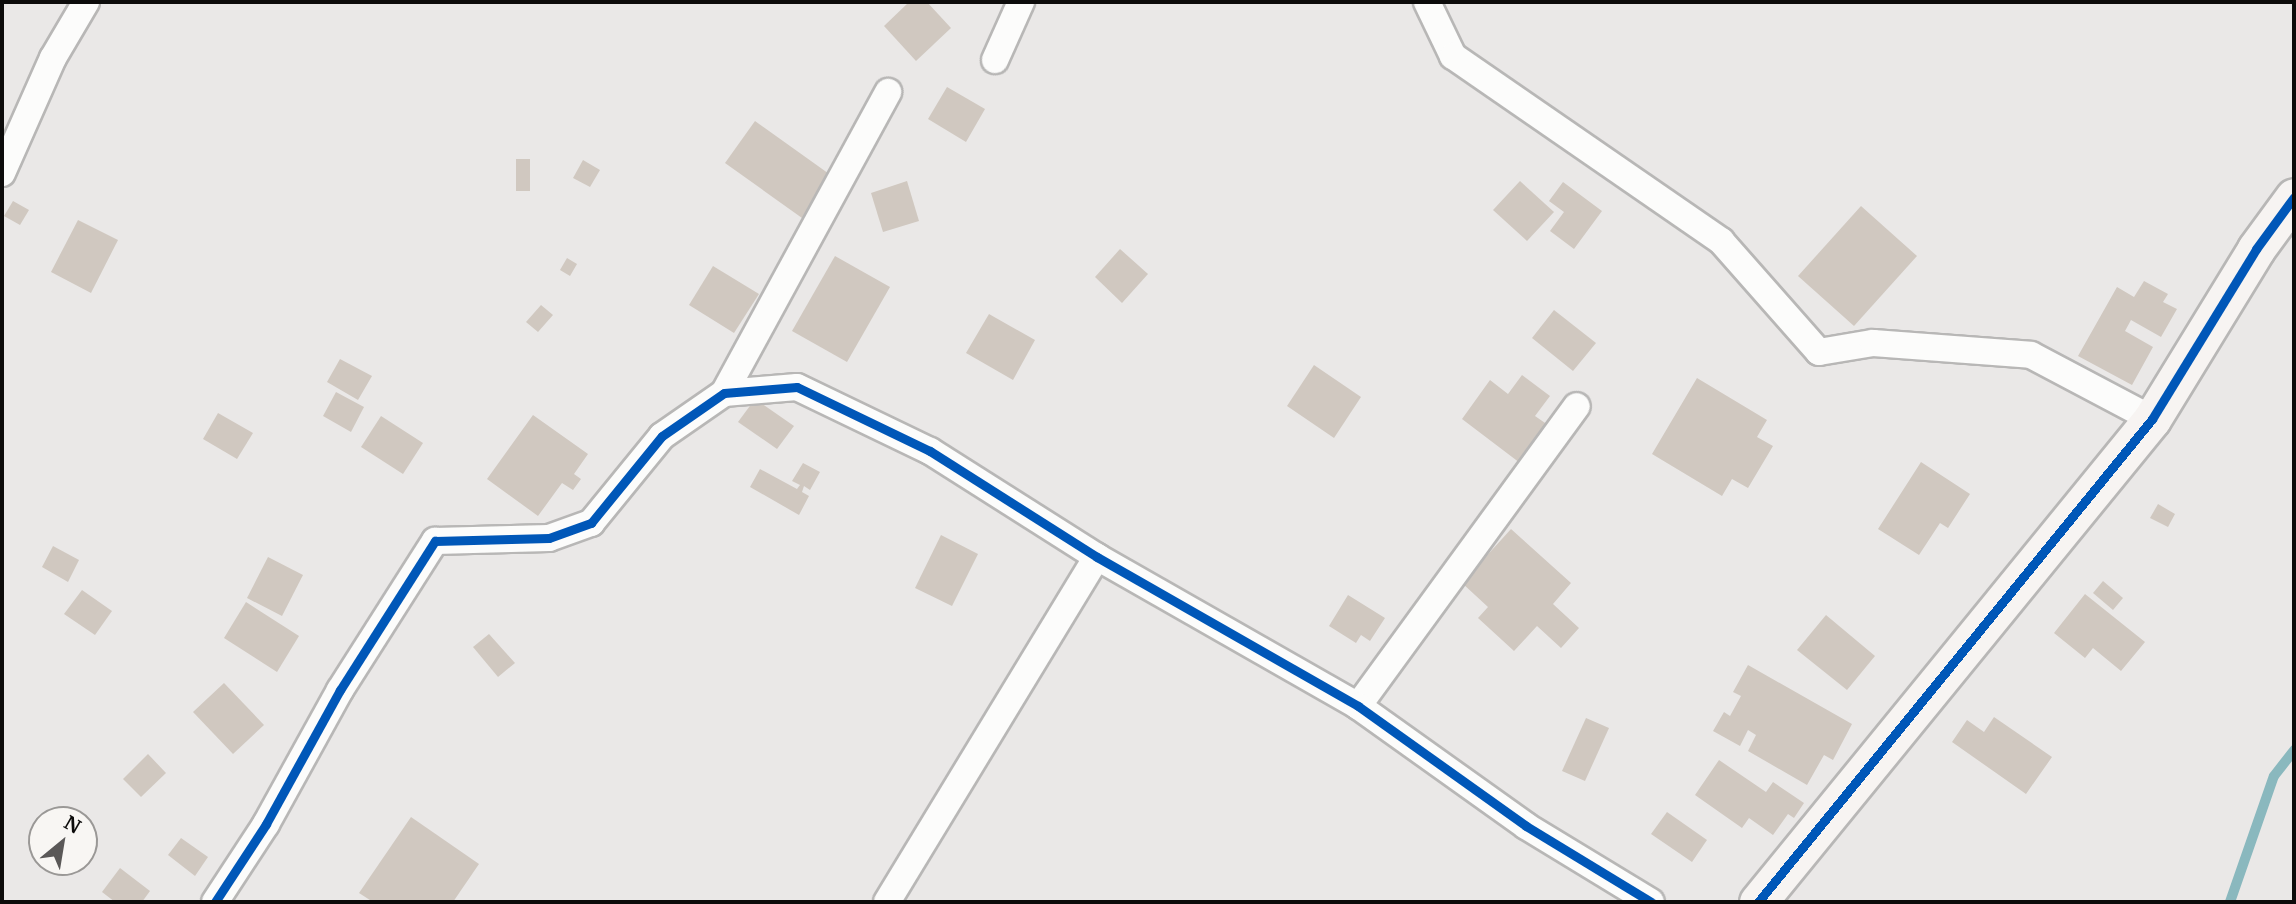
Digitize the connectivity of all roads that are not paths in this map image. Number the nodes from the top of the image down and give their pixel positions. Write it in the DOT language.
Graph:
graph roads {
  1 [pos="86,2"];
  2 [pos="1021,2"];
  3 [pos="1427,2"];
  4 [pos="995,60"];
  5 [pos="888,92"];
  6 [pos="2,173"];
  7 [pos="2294,197"];
  8 [pos="724,393"];
  9 [pos="1577,406"];
  10 [pos="2152,419"];
  11 [pos="1097,557"];
  12 [pos="1358,706"];
  13 [pos="215,902"];
  14 [pos="887,902"];
  15 [pos="1651,902"];
  16 [pos="1758,902"];
  1 -- 6 [label="street"];
  2 -- 4 [label="street"];
  3 -- 10 [label="street"];
  5 -- 8 [label="street"];
  7 -- 10 [label="street"];
  8 -- 11 [label="street"];
  8 -- 13 [label="street"];
  9 -- 12 [label="street"];
  10 -- 16 [label="street"];
  11 -- 12 [label="street"];
  11 -- 14 [label="street"];
  12 -- 15 [label="street"];
}
